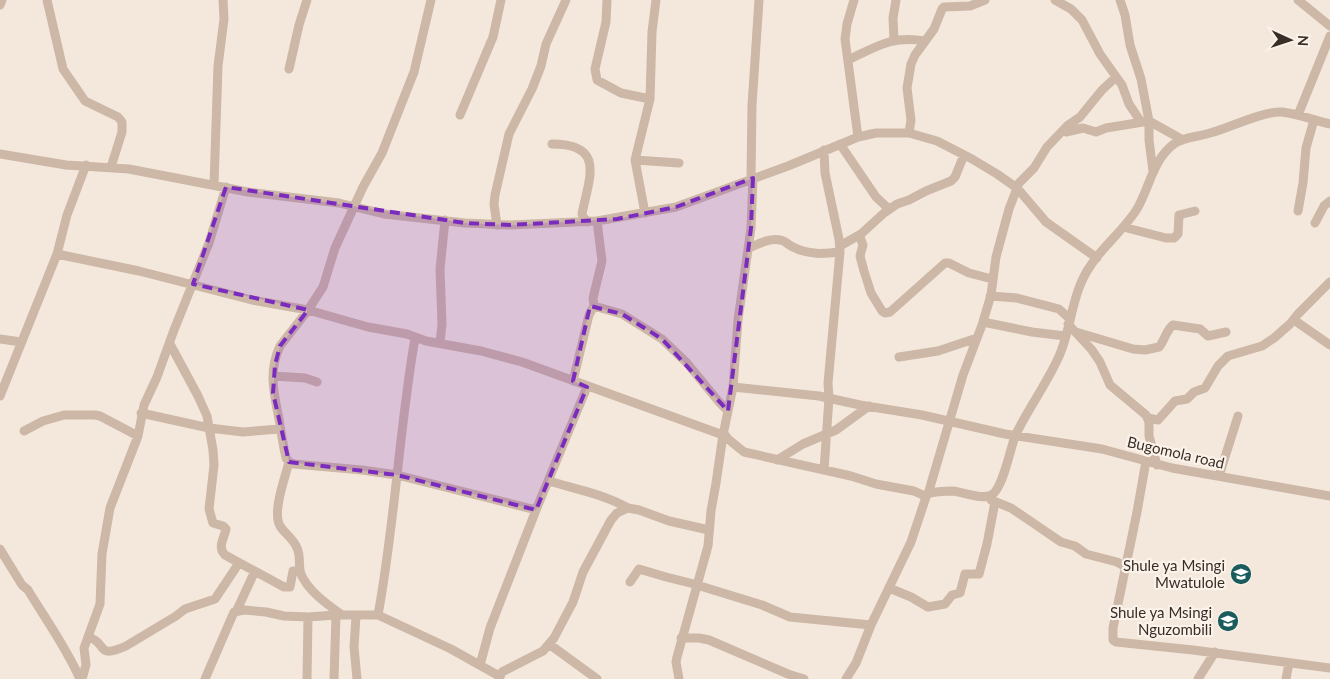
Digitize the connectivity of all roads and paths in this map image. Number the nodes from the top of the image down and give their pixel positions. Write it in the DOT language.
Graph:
graph roads {
  1 [pos="2,0"];
  2 [pos="47,0"];
  3 [pos="223,0"];
  4 [pos="307,0"];
  5 [pos="431,0"];
  6 [pos="501,0"];
  7 [pos="566,0"];
  8 [pos="608,0"];
  9 [pos="656,0"];
  10 [pos="760,0"];
  11 [pos="854,0"];
  12 [pos="896,0"];
  13 [pos="985,0"];
  14 [pos="1056,0"];
  15 [pos="1120,0"];
  16 [pos="1298,0"];
  17 [pos="943,4"];
  18 [pos="0,5"];
  19 [pos="1330,26"];
  20 [pos="1330,36"];
  21 [pos="894,40"];
  22 [pos="924,41"];
  23 [pos="848,60"];
  24 [pos="289,70"];
  25 [pos="1116,77"];
  26 [pos="650,99"];
  27 [pos="460,115"];
  28 [pos="1298,115"];
  29 [pos="1314,120"];
  30 [pos="1145,122"];
  31 [pos="1330,124"];
  32 [pos="909,133"];
  33 [pos="1059,134"];
  34 [pos="858,137"];
  35 [pos="1183,140"];
  36 [pos="552,144"];
  37 [pos="840,144"];
  38 [pos="824,150"];
  39 [pos="0,154"];
  40 [pos="964,155"];
  41 [pos="635,160"];
  42 [pos="679,163"];
  43 [pos="86,165"];
  44 [pos="111,167"];
  45 [pos="1153,171"];
  46 [pos="752,178"];
  47 [pos="214,184"];
  48 [pos="226,187"];
  49 [pos="1017,188"];
  50 [pos="1330,202"];
  51 [pos="355,207"];
  52 [pos="889,209"];
  53 [pos="1298,211"];
  54 [pos="1196,212"];
  55 [pos="646,213"];
  56 [pos="445,220"];
  57 [pos="593,222"];
  58 [pos="1315,223"];
  59 [pos="497,225"];
  60 [pos="1123,227"];
  61 [pos="859,235"];
  62 [pos="749,248"];
  63 [pos="840,249"];
  64 [pos="57,254"];
  65 [pos="1097,258"];
  66 [pos="992,279"];
  67 [pos="1330,282"];
  68 [pos="193,284"];
  69 [pos="990,296"];
  70 [pos="594,306"];
  71 [pos="308,310"];
  72 [pos="1294,320"];
  73 [pos="983,322"];
  74 [pos="1069,322"];
  75 [pos="1076,332"];
  76 [pos="1226,332"];
  77 [pos="1066,336"];
  78 [pos="415,338"];
  79 [pos="978,338"];
  80 [pos="0,339"];
  81 [pos="21,342"];
  82 [pos="440,343"];
  83 [pos="170,344"];
  84 [pos="1330,345"];
  85 [pos="899,357"];
  86 [pos="273,376"];
  87 [pos="573,381"];
  88 [pos="317,382"];
  89 [pos="587,387"];
  90 [pos="733,387"];
  91 [pos="0,396"];
  92 [pos="829,398"];
  93 [pos="869,406"];
  94 [pos="728,411"];
  95 [pos="141,413"];
  96 [pos="1238,416"];
  97 [pos="1148,418"];
  98 [pos="949,421"];
  99 [pos="209,428"];
  100 [pos="279,429"];
  101 [pos="24,431"];
  102 [pos="723,434"];
  103 [pos="827,434"];
  104 [pos="138,436"];
  105 [pos="1016,436"];
  106 [pos="777,460"];
  107 [pos="1146,461"];
  108 [pos="288,462"];
  109 [pos="1157,464"];
  110 [pos="824,470"];
  111 [pos="397,475"];
  112 [pos="1219,476"];
  113 [pos="549,481"];
  114 [pos="927,495"];
  115 [pos="1330,496"];
  116 [pos="984,497"];
  117 [pos="995,502"];
  118 [pos="628,508"];
  119 [pos="536,510"];
  120 [pos="709,530"];
  121 [pos="0,549"];
  122 [pos="239,562"];
  123 [pos="1126,567"];
  124 [pos="300,570"];
  125 [pos="255,571"];
  126 [pos="630,582"];
  127 [pos="697,585"];
  128 [pos="889,588"];
  129 [pos="236,612"];
  130 [pos="339,615"];
  131 [pos="378,615"];
  132 [pos="356,616"];
  133 [pos="308,617"];
  134 [pos="871,625"];
  135 [pos="88,637"];
  136 [pos="681,638"];
  137 [pos="549,644"];
  138 [pos="1215,652"];
  139 [pos="1289,663"];
  140 [pos="480,666"];
  141 [pos="1330,668"];
  142 [pos="499,678"];
  143 [pos="81,679"];
  144 [pos="205,679"];
  145 [pos="307,679"];
  146 [pos="334,679"];
  147 [pos="357,679"];
  148 [pos="597,679"];
  149 [pos="679,679"];
  150 [pos="804,679"];
  151 [pos="846,679"];
  152 [pos="1198,679"];
  153 [pos="1286,679"];
  1 -- 18 [label="street"];
  2 -- 44 [label="street"];
  3 -- 47 [label="street"];
  4 -- 24 [label="street"];
  5 -- 51 [label="street"];
  6 -- 27 [label="street"];
  7 -- 59 [label="street"];
  8 -- 26 [label="street"];
  9 -- 26 [label="street"];
  10 -- 46 [label="street"];
  11 -- 23 [label="street"];
  12 -- 21 [label="street"];
  13 -- 17 [label="street"];
  14 -- 25 [label="street"];
  15 -- 30 [label="street"];
  16 -- 19 [label="street"];
  17 -- 22 [label="street"];
  20 -- 28 [label="street"];
  21 -- 22 [label="street"];
  21 -- 23 [label="street"];
  22 -- 32 [label="street"];
  23 -- 34 [label="street"];
  25 -- 30 [label="street"];
  25 -- 33 [label="street"];
  26 -- 41 [label="street"];
  28 -- 29 [label="street"];
  28 -- 35 [label="street"];
  29 -- 31 [label="street"];
  29 -- 53 [label="street"];
  30 -- 33 [label="street"];
  30 -- 35 [label="street"];
  30 -- 45 [label="street"];
  32 -- 34 [label="street"];
  32 -- 40 [label="street"];
  33 -- 49 [label="street"];
  34 -- 37 [label="street"];
  35 -- 45 [label="street"];
  36 -- 57 [label="street"];
  37 -- 38 [label="street"];
  37 -- 52 [label="street"];
  38 -- 46 [label="street"];
  38 -- 63 [label="street"];
  39 -- 43 [label="street"];
  40 -- 49 [label="street"];
  40 -- 52 [label="street"];
  41 -- 42 [label="street"];
  41 -- 55 [label="street"];
  43 -- 44 [label="street"];
  43 -- 64 [label="street"];
  44 -- 47 [label="street"];
  45 -- 60 [label="street"];
  46 -- 55 [label="street"];
  46 -- 62 [label="street"];
  47 -- 48 [label="street"];
  48 -- 51 [label="street"];
  48 -- 68 [label="street"];
  49 -- 65 [label="street"];
  49 -- 66 [label="street"];
  50 -- 58 [label="street"];
  51 -- 56 [label="street"];
  51 -- 71 [label="street"];
  52 -- 61 [label="street"];
  54 -- 60 [label="street"];
  55 -- 57 [label="street"];
  56 -- 59 [label="street"];
  56 -- 82 [label="street"];
  57 -- 59 [label="street"];
  57 -- 70 [label="street"];
  60 -- 65 [label="street"];
  61 -- 63 [label="street"];
  61 -- 66 [label="street"];
  62 -- 63 [label="street"];
  62 -- 90 [label="street"];
  63 -- 92 [label="street"];
  64 -- 68 [label="street"];
  64 -- 81 [label="street"];
  65 -- 74 [label="street"];
  66 -- 69 [label="street"];
  67 -- 72 [label="street"];
  68 -- 71 [label="street"];
  68 -- 83 [label="street"];
  69 -- 73 [label="street"];
  69 -- 74 [label="street"];
  70 -- 87 [label="street"];
  70 -- 94 [label="street"];
  71 -- 78 [label="street"];
  71 -- 86 [label="street"];
  72 -- 84 [label="street"];
  72 -- 97 [label="street"];
  73 -- 77 [label="street"];
  73 -- 79 [label="street"];
  74 -- 75 [label="street"];
  74 -- 77 [label="street"];
  75 -- 76 [label="street"];
  75 -- 97 [label="street"];
  77 -- 105 [label="street"];
  78 -- 82 [label="street"];
  78 -- 111 [label="street"];
  79 -- 85 [label="street"];
  79 -- 98 [label="street"];
  80 -- 81 [label="street"];
  81 -- 91 [label="street"];
  82 -- 87 [label="street"];
  83 -- 95 [label="street"];
  83 -- 99 [label="street"];
  86 -- 88 [label="street"];
  86 -- 100 [label="street"];
  87 -- 89 [label="street"];
  89 -- 102 [label="street"];
  89 -- 113 [label="street"];
  90 -- 92 [label="street, Bugomola road"];
  90 -- 94 [label="street"];
  92 -- 93 [label="street, Bugomola road"];
  92 -- 103 [label="street"];
  93 -- 98 [label="street, Bugomola road"];
  93 -- 103 [label="street"];
  94 -- 102 [label="street"];
  95 -- 99 [label="street"];
  95 -- 104 [label="street"];
  96 -- 112 [label="street"];
  97 -- 109 [label="street"];
  98 -- 105 [label="street, Bugomola road"];
  98 -- 114 [label="street"];
  99 -- 100 [label="street"];
  99 -- 122 [label="street"];
  100 -- 108 [label="street"];
  101 -- 104 [label="street"];
  102 -- 106 [label="street"];
  102 -- 120 [label="street"];
  103 -- 106 [label="street"];
  103 -- 110 [label="street"];
  104 -- 135 [label="street"];
  105 -- 107 [label="street, Bugomola road"];
  105 -- 116 [label="street"];
  106 -- 110 [label="street"];
  107 -- 109 [label="street, Bugomola road"];
  107 -- 123 [label="street"];
  108 -- 111 [label="street"];
  108 -- 124 [label="street"];
  109 -- 112 [label="street, Bugomola road"];
  110 -- 114 [label="street"];
  111 -- 119 [label="street"];
  111 -- 131 [label="street"];
  112 -- 115 [label="street, Bugomola road"];
  113 -- 118 [label="street"];
  113 -- 119 [label="street"];
  114 -- 116 [label="street"];
  114 -- 128 [label="street"];
  116 -- 117 [label="street"];
  117 -- 123 [label="street"];
  117 -- 128 [label="street"];
  118 -- 120 [label="street"];
  118 -- 137 [label="street"];
  119 -- 140 [label="street"];
  120 -- 127 [label="street"];
  121 -- 143 [label="street"];
  122 -- 125 [label="street"];
  122 -- 135 [label="street"];
  123 -- 138 [label="street"];
  124 -- 125 [label="street"];
  124 -- 130 [label="street"];
  125 -- 129 [label="street"];
  126 -- 127 [label="street"];
  127 -- 134 [label="street"];
  127 -- 136 [label="street"];
  128 -- 134 [label="street"];
  129 -- 133 [label="street"];
  129 -- 144 [label="street"];
  130 -- 132 [label="street"];
  130 -- 133 [label="street"];
  130 -- 146 [label="street"];
  131 -- 132 [label="street"];
  131 -- 140 [label="street"];
  132 -- 147 [label="street"];
  133 -- 145 [label="street"];
  134 -- 151 [label="street"];
  135 -- 143 [label="street"];
  136 -- 149 [label="street"];
  136 -- 150 [label="street"];
  137 -- 142 [label="street"];
  137 -- 148 [label="street"];
  138 -- 139 [label="street"];
  138 -- 152 [label="street"];
  139 -- 141 [label="street"];
  139 -- 153 [label="street"];
  140 -- 142 [label="street"];
}
